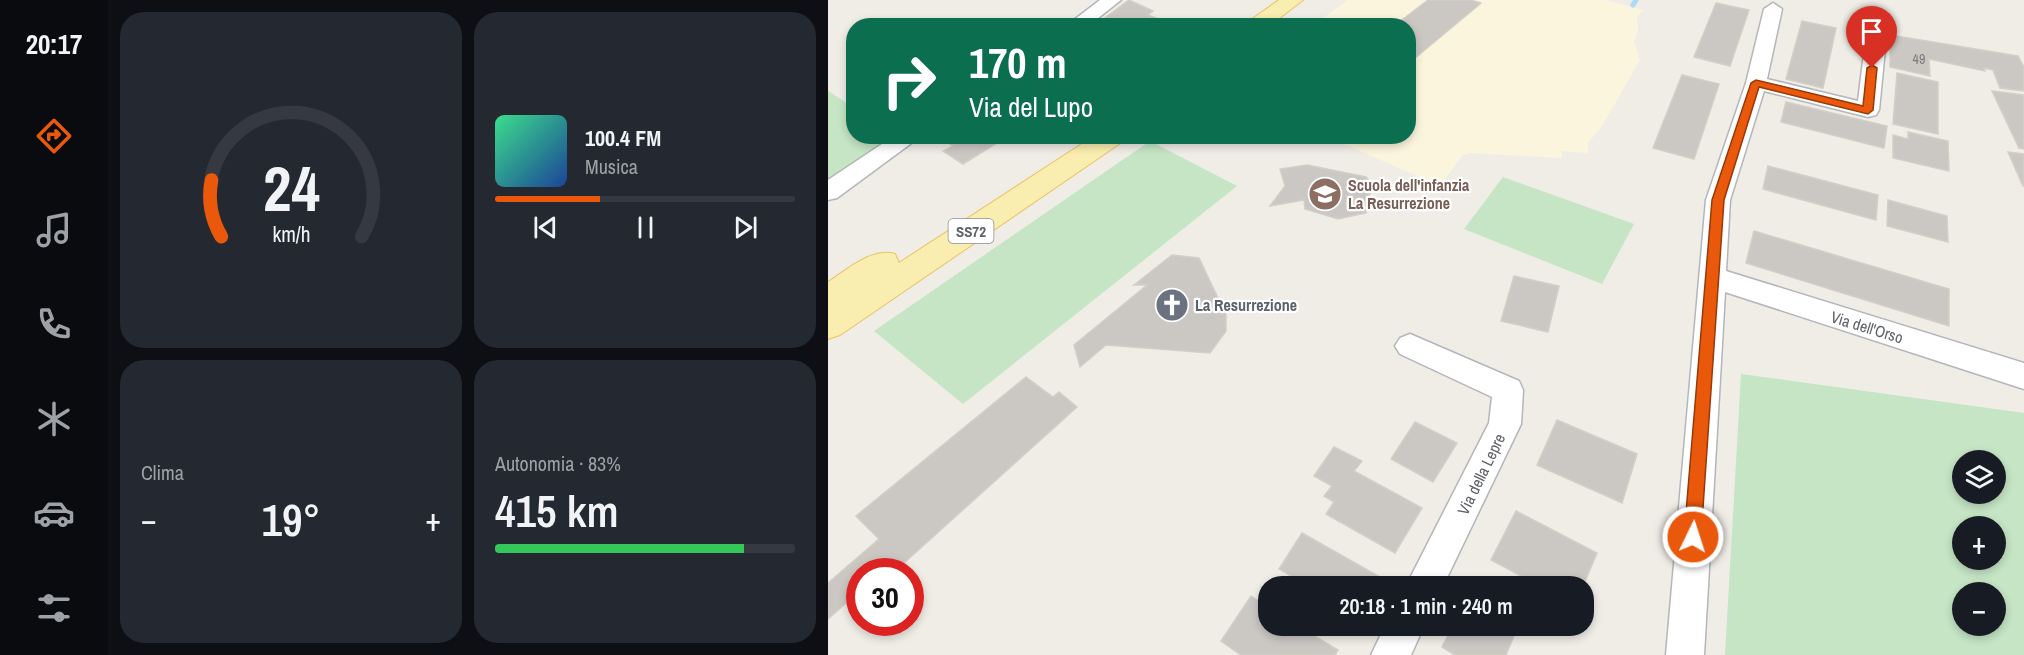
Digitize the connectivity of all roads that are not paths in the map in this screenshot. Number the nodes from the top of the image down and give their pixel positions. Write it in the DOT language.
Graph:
graph roads {
  1 [pos="1112,0"];
  2 [pos="1301,3"];
  3 [pos="1773,9"];
  4 [pos="1086,18"];
  5 [pos="1270,18"];
  6 [pos="1287,18"];
  7 [pos="1877,29"];
  8 [pos="1756,83"];
  9 [pos="898,144"];
  10 [pos="1068,144"];
  11 [pos="1101,144"];
  12 [pos="828,192"];
  13 [pos="1711,278"];
  14 [pos="828,298"];
  15 [pos="828,326"];
  16 [pos="1410,346"];
  17 [pos="2024,376"];
  18 [pos="1429,576"];
  19 [pos="1400,636"];
  20 [pos="1390,655"];
  21 [pos="1685,655"];
  1 -- 4 [label="street"];
  2 -- 5 [label="main road"];
  2 -- 6 [label="main road"];
  3 -- 8 [label="street"];
  7 -- 8 [label="street"];
  8 -- 13 [label="street"];
  9 -- 12 [label="street"];
  10 -- 14 [label="main road, SS72"];
  11 -- 15 [label="main road, SS72"];
  13 -- 17 [label="street, Via dell'Orso"];
  13 -- 21 [label="street"];
  16 -- 18 [label="street, Via della Lepre"];
  19 -- 20 [label="street"];
}
